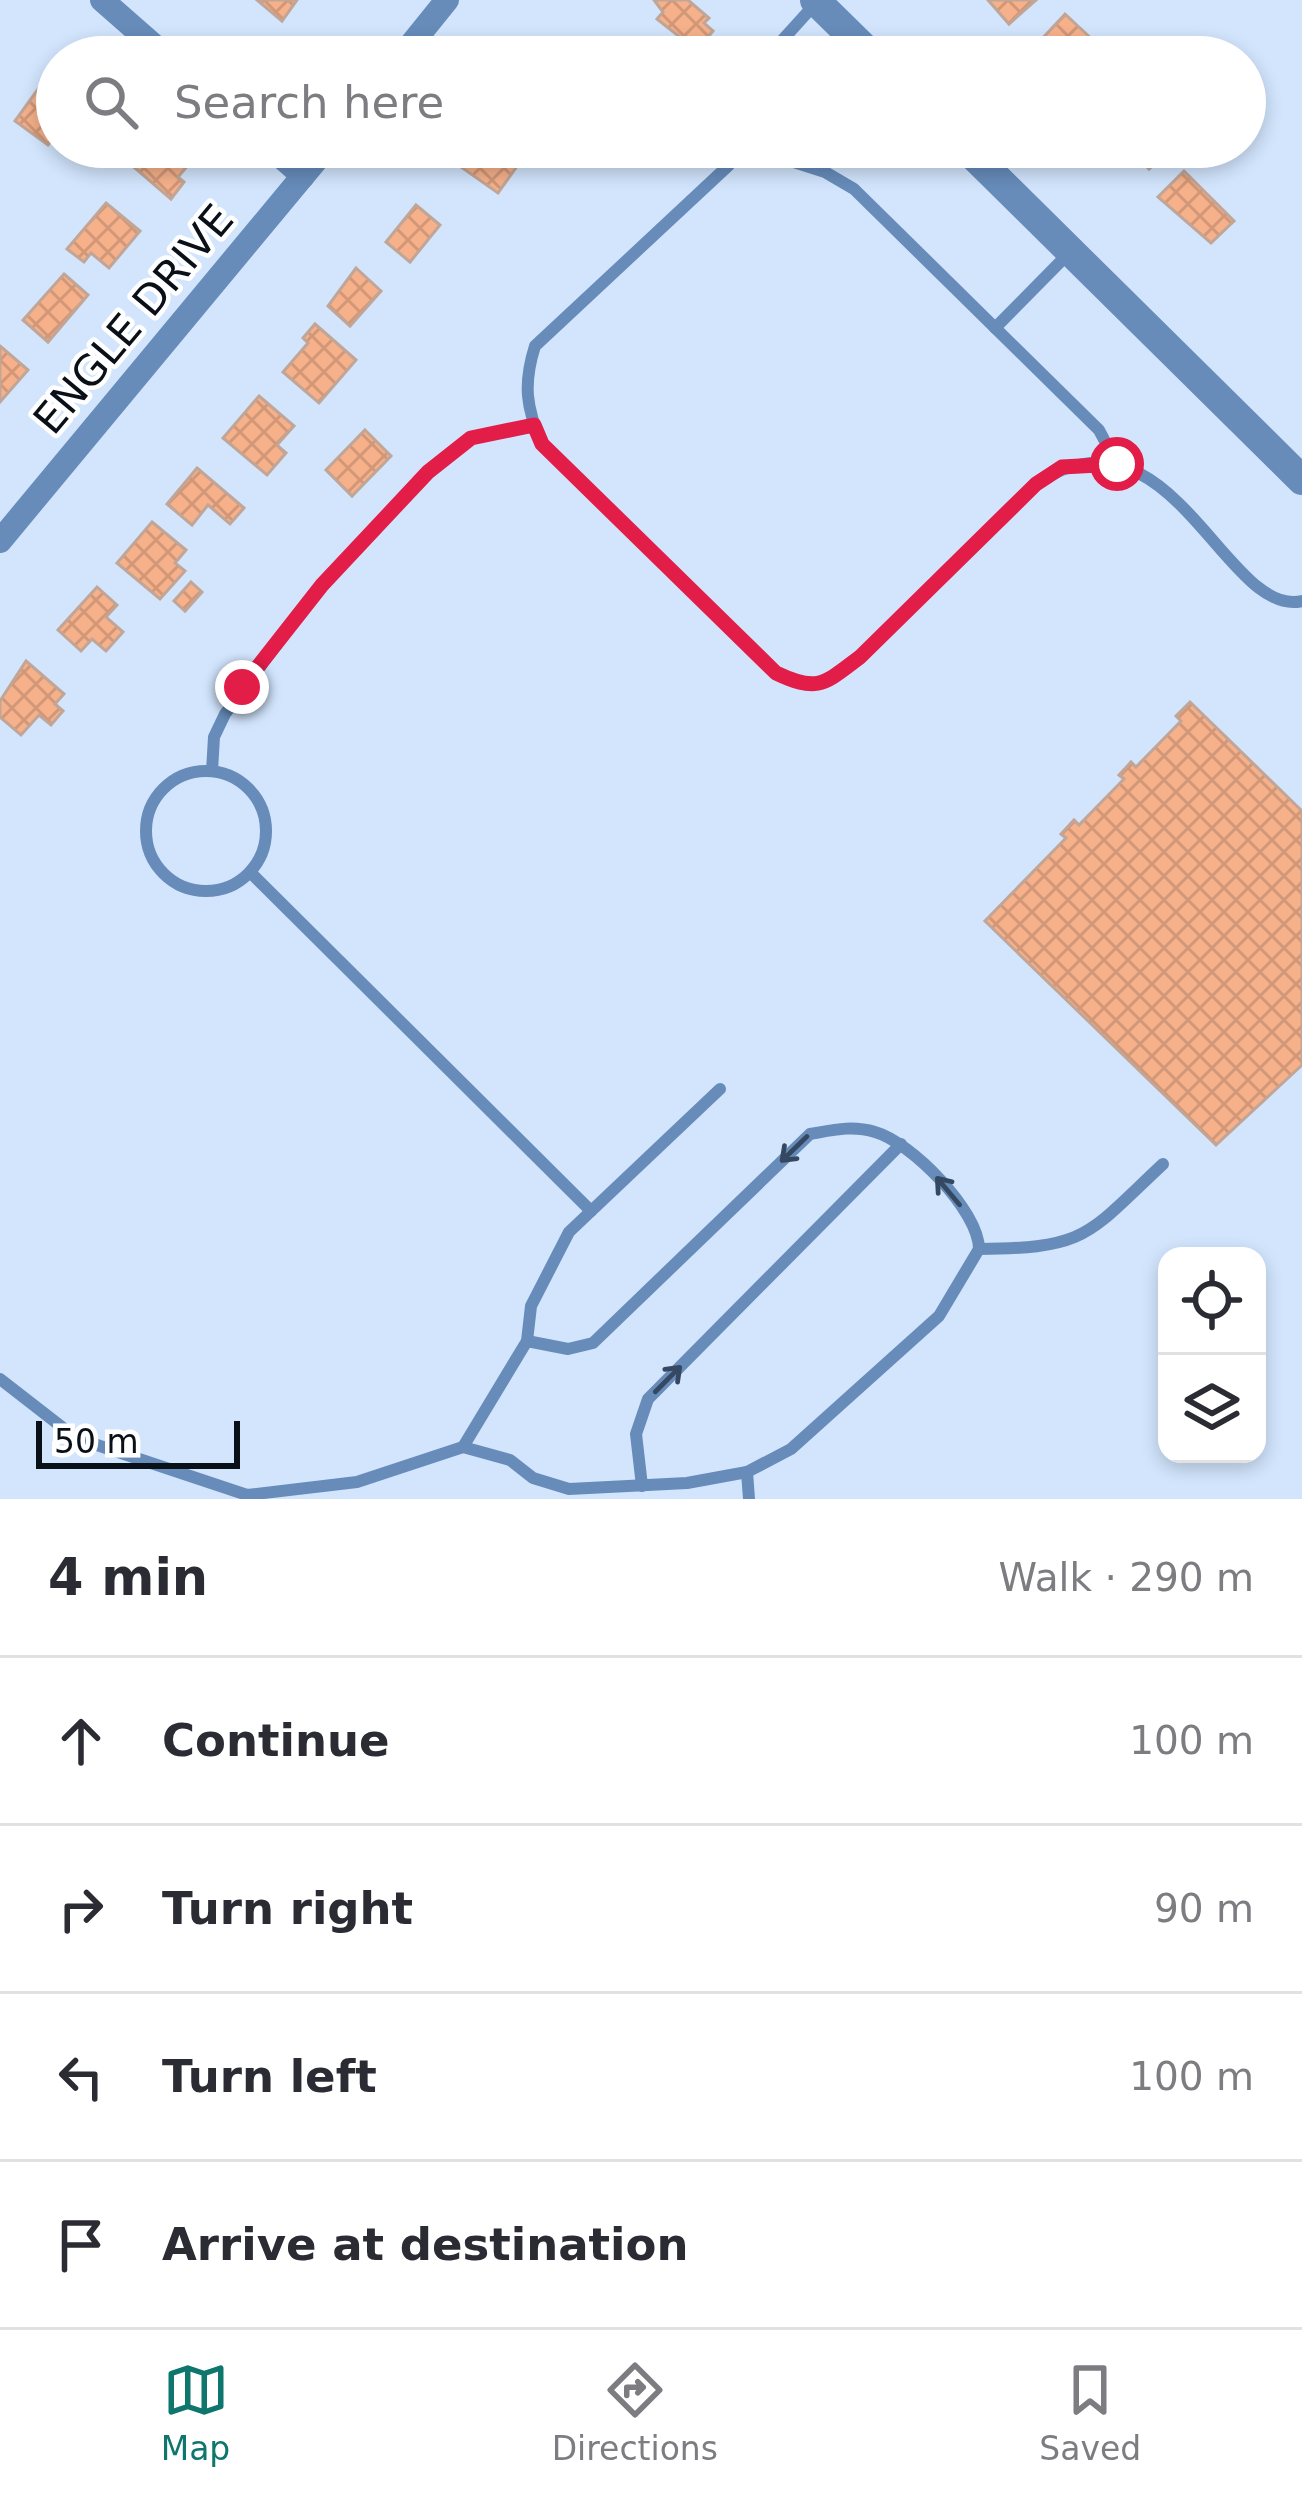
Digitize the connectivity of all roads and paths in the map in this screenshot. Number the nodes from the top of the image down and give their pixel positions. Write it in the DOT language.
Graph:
graph roads {
  1 [pos="102,0"];
  2 [pos="447,0"];
  3 [pos="816,1"];
  4 [pos="143,36"];
  5 [pos="417,36"];
  6 [pos="785,36"];
  7 [pos="852,36"];
  8 [pos="294,168"];
  9 [pos="310,168"];
  10 [pos="726,168"];
  11 [pos="812,168"];
  12 [pos="985,168"];
  13 [pos="303,176"];
  14 [pos="1071,252"];
  15 [pos="995,328"];
  16 [pos="534,425"];
  17 [pos="1117,464"];
  18 [pos="1302,479"];
  19 [pos="0,541"];
  20 [pos="1302,602"];
  21 [pos="212,771"];
  22 [pos="251,873"];
  23 [pos="720,1089"];
  24 [pos="901,1144"];
  25 [pos="1162,1164"];
  26 [pos="591,1211"];
  27 [pos="979,1249"];
  28 [pos="527,1341"];
  29 [pos="0,1378"];
  30 [pos="463,1447"];
  31 [pos="747,1472"];
  32 [pos="642,1486"];
  33 [pos="749,1499"];
  1 -- 4 [label="street"];
  2 -- 5 [label="street"];
  3 -- 6 [label="lane"];
  3 -- 7 [label="street"];
  8 -- 13 [label="street"];
  9 -- 13 [label="street, ENGLE DRIVE"];
  10 -- 16 [label="lane"];
  11 -- 15 [label="lane"];
  12 -- 14 [label="street"];
  13 -- 19 [label="street, ENGLE DRIVE"];
  14 -- 15 [label="lane"];
  14 -- 18 [label="street"];
  15 -- 17 [label="lane"];
  16 -- 17 [label="lane"];
  16 -- 21 [label="lane"];
  17 -- 20 [label="lane"];
  21 -- 22 [label="lane"];
  21 -- 22 [label="lane"];
  22 -- 26 [label="lane"];
  23 -- 26 [label="lane"];
  27 -- 24 [label="lane, one-way"];
  24 -- 28 [label="lane, one-way"];
  32 -- 24 [label="lane, one-way"];
  25 -- 27 [label="lane"];
  26 -- 28 [label="lane"];
  27 -- 31 [label="lane"];
  28 -- 30 [label="lane"];
  29 -- 30 [label="lane"];
  30 -- 32 [label="lane"];
  31 -- 32 [label="lane"];
  31 -- 33 [label="lane"];
}
